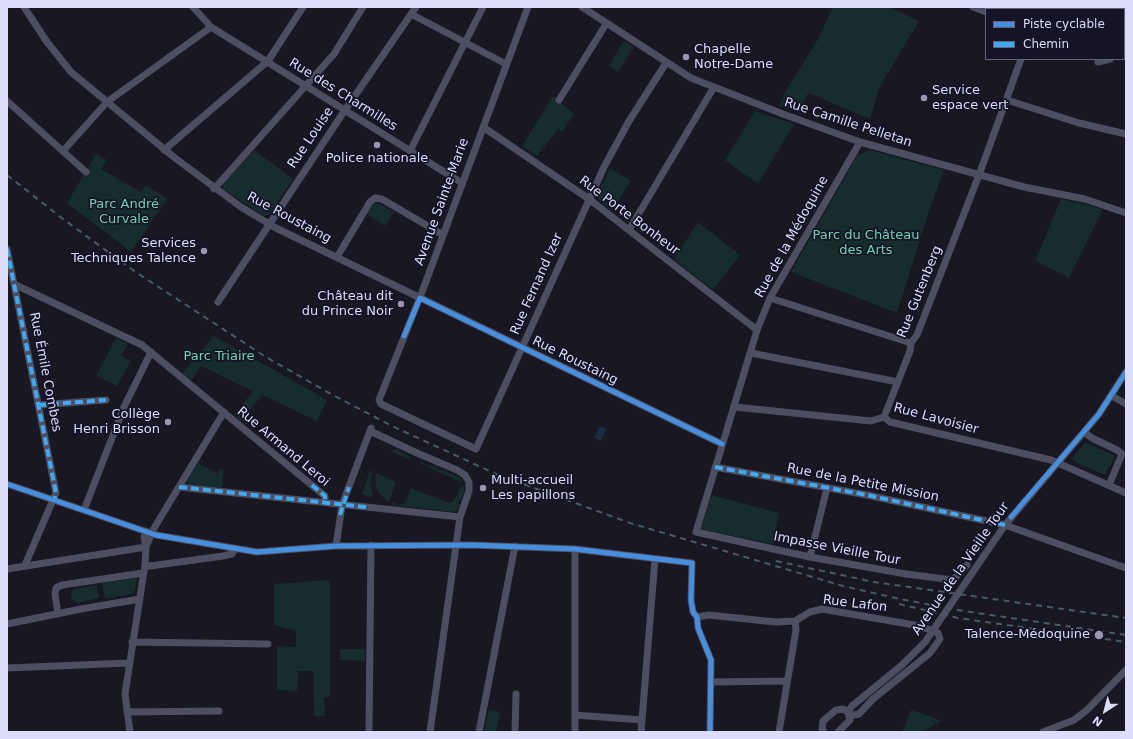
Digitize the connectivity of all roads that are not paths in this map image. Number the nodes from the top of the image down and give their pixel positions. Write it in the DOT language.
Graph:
graph roads {
  1 [pos="24,7"];
  2 [pos="193,7"];
  3 [pos="303,7"];
  4 [pos="363,7"];
  5 [pos="416,7"];
  6 [pos="483,7"];
  7 [pos="528,7"];
  8 [pos="582,7"];
  9 [pos="973,7"];
  10 [pos="985,12"];
  11 [pos="411,14"];
  12 [pos="606,24"];
  13 [pos="211,27"];
  14 [pos="465,42"];
  15 [pos="1021,60"];
  16 [pos="1098,60"];
  17 [pos="1106,60"];
  18 [pos="268,61"];
  19 [pos="666,63"];
  20 [pos="506,64"];
  21 [pos="306,86"];
  22 [pos="714,87"];
  23 [pos="7,100"];
  24 [pos="559,100"];
  25 [pos="1007,100"];
  26 [pos="107,102"];
  27 [pos="345,110"];
  28 [pos="483,127"];
  29 [pos="1126,134"];
  30 [pos="860,142"];
  31 [pos="164,150"];
  32 [pos="63,151"];
  33 [pos="410,151"];
  34 [pos="86,172"];
  35 [pos="979,175"];
  36 [pos="462,183"];
  37 [pos="214,189"];
  38 [pos="589,198"];
  39 [pos="1126,213"];
  40 [pos="269,224"];
  41 [pos="629,230"];
  42 [pos="443,235"];
  43 [pos="7,249"];
  44 [pos="337,257"];
  45 [pos="16,285"];
  46 [pos="420,298"];
  47 [pos="770,298"];
  48 [pos="218,302"];
  49 [pos="757,330"];
  50 [pos="911,343"];
  51 [pos="522,348"];
  52 [pos="151,352"];
  53 [pos="751,353"];
  54 [pos="1126,372"];
  55 [pos="898,382"];
  56 [pos="1112,396"];
  57 [pos="106,400"];
  58 [pos="381,404"];
  59 [pos="1126,404"];
  60 [pos="39,405"];
  61 [pos="735,406"];
  62 [pos="224,412"];
  63 [pos="884,417"];
  64 [pos="1084,432"];
  65 [pos="722,444"];
  66 [pos="1058,462"];
  67 [pos="715,466"];
  68 [pos="7,484"];
  69 [pos="1109,485"];
  70 [pos="179,487"];
  71 [pos="827,488"];
  72 [pos="1126,493"];
  73 [pos="54,500"];
  74 [pos="324,502"];
  75 [pos="342,505"];
  76 [pos="84,510"];
  77 [pos="460,517"];
  78 [pos="1005,525"];
  79 [pos="149,532"];
  80 [pos="696,532"];
  81 [pos="371,545"];
  82 [pos="457,545"];
  83 [pos="336,546"];
  84 [pos="515,546"];
  85 [pos="146,547"];
  86 [pos="235,549"];
  87 [pos="575,549"];
  88 [pos="810,557"];
  89 [pos="655,559"];
  90 [pos="25,565"];
  91 [pos="145,565"];
  92 [pos="968,565"];
  93 [pos="1126,568"];
  94 [pos="7,569"];
  95 [pos="143,573"];
  96 [pos="140,599"];
  97 [pos="58,614"];
  98 [pos="697,618"];
  99 [pos="795,621"];
  100 [pos="7,624"];
  101 [pos="132,642"];
  102 [pos="268,644"];
  103 [pos="129,663"];
  104 [pos="7,668"];
  105 [pos="1126,670"];
  106 [pos="787,681"];
  107 [pos="711,682"];
  108 [pos="516,694"];
  109 [pos="219,711"];
  110 [pos="128,712"];
  111 [pos="849,714"];
  112 [pos="575,715"];
  113 [pos="642,720"];
  114 [pos="130,732"];
  115 [pos="369,732"];
  116 [pos="430,732"];
  117 [pos="479,732"];
  118 [pos="515,732"];
  119 [pos="575,732"];
  120 [pos="641,732"];
  121 [pos="710,732"];
  122 [pos="779,732"];
  123 [pos="824,732"];
  124 [pos="838,732"];
  125 [pos="1043,732"];
  1 -- 26 [label="street, Rue Roustaing"];
  2 -- 13 [label="street, Rue des Charmilles"];
  3 -- 18 [label="street"];
  4 -- 21 [label="street"];
  5 -- 11 [label="street, Rue Louise"];
  6 -- 14 [label="street"];
  7 -- 20 [label="street, Avenue Sainte-Marie"];
  8 -- 12 [label="street, Rue Camille Pelletan"];
  9 -- 10 [label="street"];
  11 -- 14 [label="street"];
  11 -- 27 [label="street, Rue Louise"];
  12 -- 19 [label="street, Rue Camille Pelletan"];
  12 -- 24 [label="street"];
  13 -- 18 [label="street, Rue des Charmilles"];
  13 -- 26 [label="street"];
  14 -- 20 [label="street"];
  14 -- 33 [label="street"];
  15 -- 25 [label="street, Rue Gutenberg"];
  16 -- 17 [label="street"];
  18 -- 21 [label="street, Rue des Charmilles"];
  18 -- 31 [label="street"];
  19 -- 22 [label="street, Rue Camille Pelletan"];
  19 -- 38 [label="street, Rue Fernand Izer"];
  20 -- 28 [label="street, Avenue Sainte-Marie"];
  21 -- 27 [label="street, Rue des Charmilles"];
  21 -- 37 [label="street"];
  22 -- 30 [label="street, Rue Camille Pelletan"];
  22 -- 41 [label="street"];
  23 -- 32 [label="street"];
  25 -- 29 [label="street"];
  25 -- 35 [label="street, Rue Gutenberg"];
  26 -- 31 [label="street, Rue Roustaing"];
  26 -- 32 [label="street"];
  27 -- 33 [label="street, Rue des Charmilles"];
  27 -- 40 [label="street, Rue Louise"];
  28 -- 36 [label="street, Avenue Sainte-Marie"];
  28 -- 38 [label="street, Rue Porte Bonheur"];
  30 -- 35 [label="street, Rue Camille Pelletan"];
  30 -- 47 [label="street, Rue de la Médoquine"];
  31 -- 37 [label="street, Rue Roustaing"];
  32 -- 34 [label="street"];
  33 -- 36 [label="street, Rue des Charmilles"];
  35 -- 39 [label="street, Rue Camille Pelletan"];
  35 -- 50 [label="street, Rue Gutenberg"];
  36 -- 42 [label="street, Avenue Sainte-Marie"];
  37 -- 40 [label="street, Rue Roustaing"];
  38 -- 41 [label="street, Rue Porte Bonheur"];
  38 -- 51 [label="street, Rue Fernand Izer"];
  40 -- 44 [label="street, Rue Roustaing"];
  40 -- 48 [label="street, Rue Louise"];
  41 -- 49 [label="street, Rue Porte Bonheur"];
  42 -- 44 [label="street"];
  42 -- 46 [label="street, Avenue Sainte-Marie"];
  43 -- 45 [label="street, Rue Émile Combes"];
  44 -- 46 [label="street, Rue Roustaing"];
  45 -- 52 [label="street, Rue Armand Leroi"];
  45 -- 60 [label="street, Rue Émile Combes"];
  46 -- 51 [label="street, Rue Roustaing"];
  46 -- 58 [label="street, Avenue Sainte-Marie"];
  47 -- 49 [label="street, Rue de la Médoquine"];
  47 -- 50 [label="street"];
  49 -- 53 [label="street, Rue de la Médoquine"];
  50 -- 55 [label="street, Rue Gutenberg"];
  51 -- 58 [label="street, Rue Fernand Izer"];
  51 -- 65 [label="street, Rue Roustaing"];
  52 -- 62 [label="street, Rue Armand Leroi"];
  52 -- 76 [label="street"];
  53 -- 55 [label="street"];
  53 -- 61 [label="street, Rue de la Médoquine"];
  54 -- 56 [label="street, Avenue de la Vieille Tour"];
  55 -- 63 [label="street, Rue Gutenberg"];
  56 -- 59 [label="street"];
  56 -- 64 [label="street, Avenue de la Vieille Tour"];
  57 -- 60 [label="street"];
  60 -- 73 [label="street, Rue Émile Combes"];
  61 -- 63 [label="street, Rue Lavoisier"];
  61 -- 65 [label="street, Rue de la Médoquine"];
  62 -- 70 [label="street"];
  62 -- 74 [label="street, Rue Armand Leroi"];
  63 -- 66 [label="street, Rue Lavoisier"];
  64 -- 66 [label="street, Avenue de la Vieille Tour"];
  64 -- 69 [label="street"];
  65 -- 67 [label="street, Rue de la Médoquine"];
  66 -- 69 [label="street, Rue Lavoisier"];
  66 -- 78 [label="street, Avenue de la Vieille Tour"];
  67 -- 71 [label="street, Rue de la Petite Mission"];
  67 -- 80 [label="street, Rue de la Médoquine"];
  68 -- 73 [label="street"];
  69 -- 72 [label="street, Rue Lavoisier"];
  70 -- 74 [label="street"];
  70 -- 79 [label="street"];
  71 -- 78 [label="street, Rue de la Petite Mission"];
  71 -- 88 [label="street"];
  73 -- 76 [label="street"];
  73 -- 90 [label="street"];
  74 -- 75 [label="street, Rue Armand Leroi"];
  75 -- 77 [label="street, Rue Armand Leroi"];
  75 -- 77 [label="street"];
  75 -- 83 [label="street"];
  76 -- 79 [label="street"];
  77 -- 82 [label="street"];
  78 -- 93 [label="street, Rue de la Petite Mission"];
  78 -- 111 [label="street, Avenue de la Vieille Tour"];
  79 -- 85 [label="street"];
  79 -- 86 [label="street"];
  80 -- 88 [label="street, Impasse Vieille Tour"];
  81 -- 82 [label="street"];
  81 -- 83 [label="street"];
  81 -- 115 [label="street"];
  82 -- 84 [label="street"];
  82 -- 116 [label="street"];
  83 -- 86 [label="street"];
  84 -- 87 [label="street"];
  84 -- 117 [label="street"];
  85 -- 90 [label="street"];
  85 -- 91 [label="street"];
  86 -- 91 [label="street"];
  87 -- 89 [label="street"];
  87 -- 112 [label="street"];
  88 -- 92 [label="street, Impasse Vieille Tour"];
  89 -- 98 [label="street"];
  89 -- 113 [label="street"];
  90 -- 94 [label="street"];
  91 -- 95 [label="street"];
  95 -- 96 [label="street"];
  95 -- 97 [label="street"];
  96 -- 97 [label="street"];
  96 -- 101 [label="street"];
  97 -- 100 [label="street"];
  98 -- 99 [label="street, Rue Lafon"];
  98 -- 107 [label="street"];
  99 -- 106 [label="street"];
  99 -- 111 [label="street, Rue Lafon"];
  101 -- 102 [label="street"];
  101 -- 103 [label="street"];
  103 -- 104 [label="street"];
  103 -- 110 [label="street"];
  105 -- 125 [label="street"];
  106 -- 107 [label="street"];
  106 -- 122 [label="street"];
  107 -- 121 [label="street"];
  108 -- 118 [label="street"];
  109 -- 110 [label="street"];
  110 -- 114 [label="street"];
  111 -- 123 [label="street"];
  111 -- 124 [label="street"];
  112 -- 113 [label="street"];
  112 -- 119 [label="street"];
  113 -- 120 [label="street"];
}
